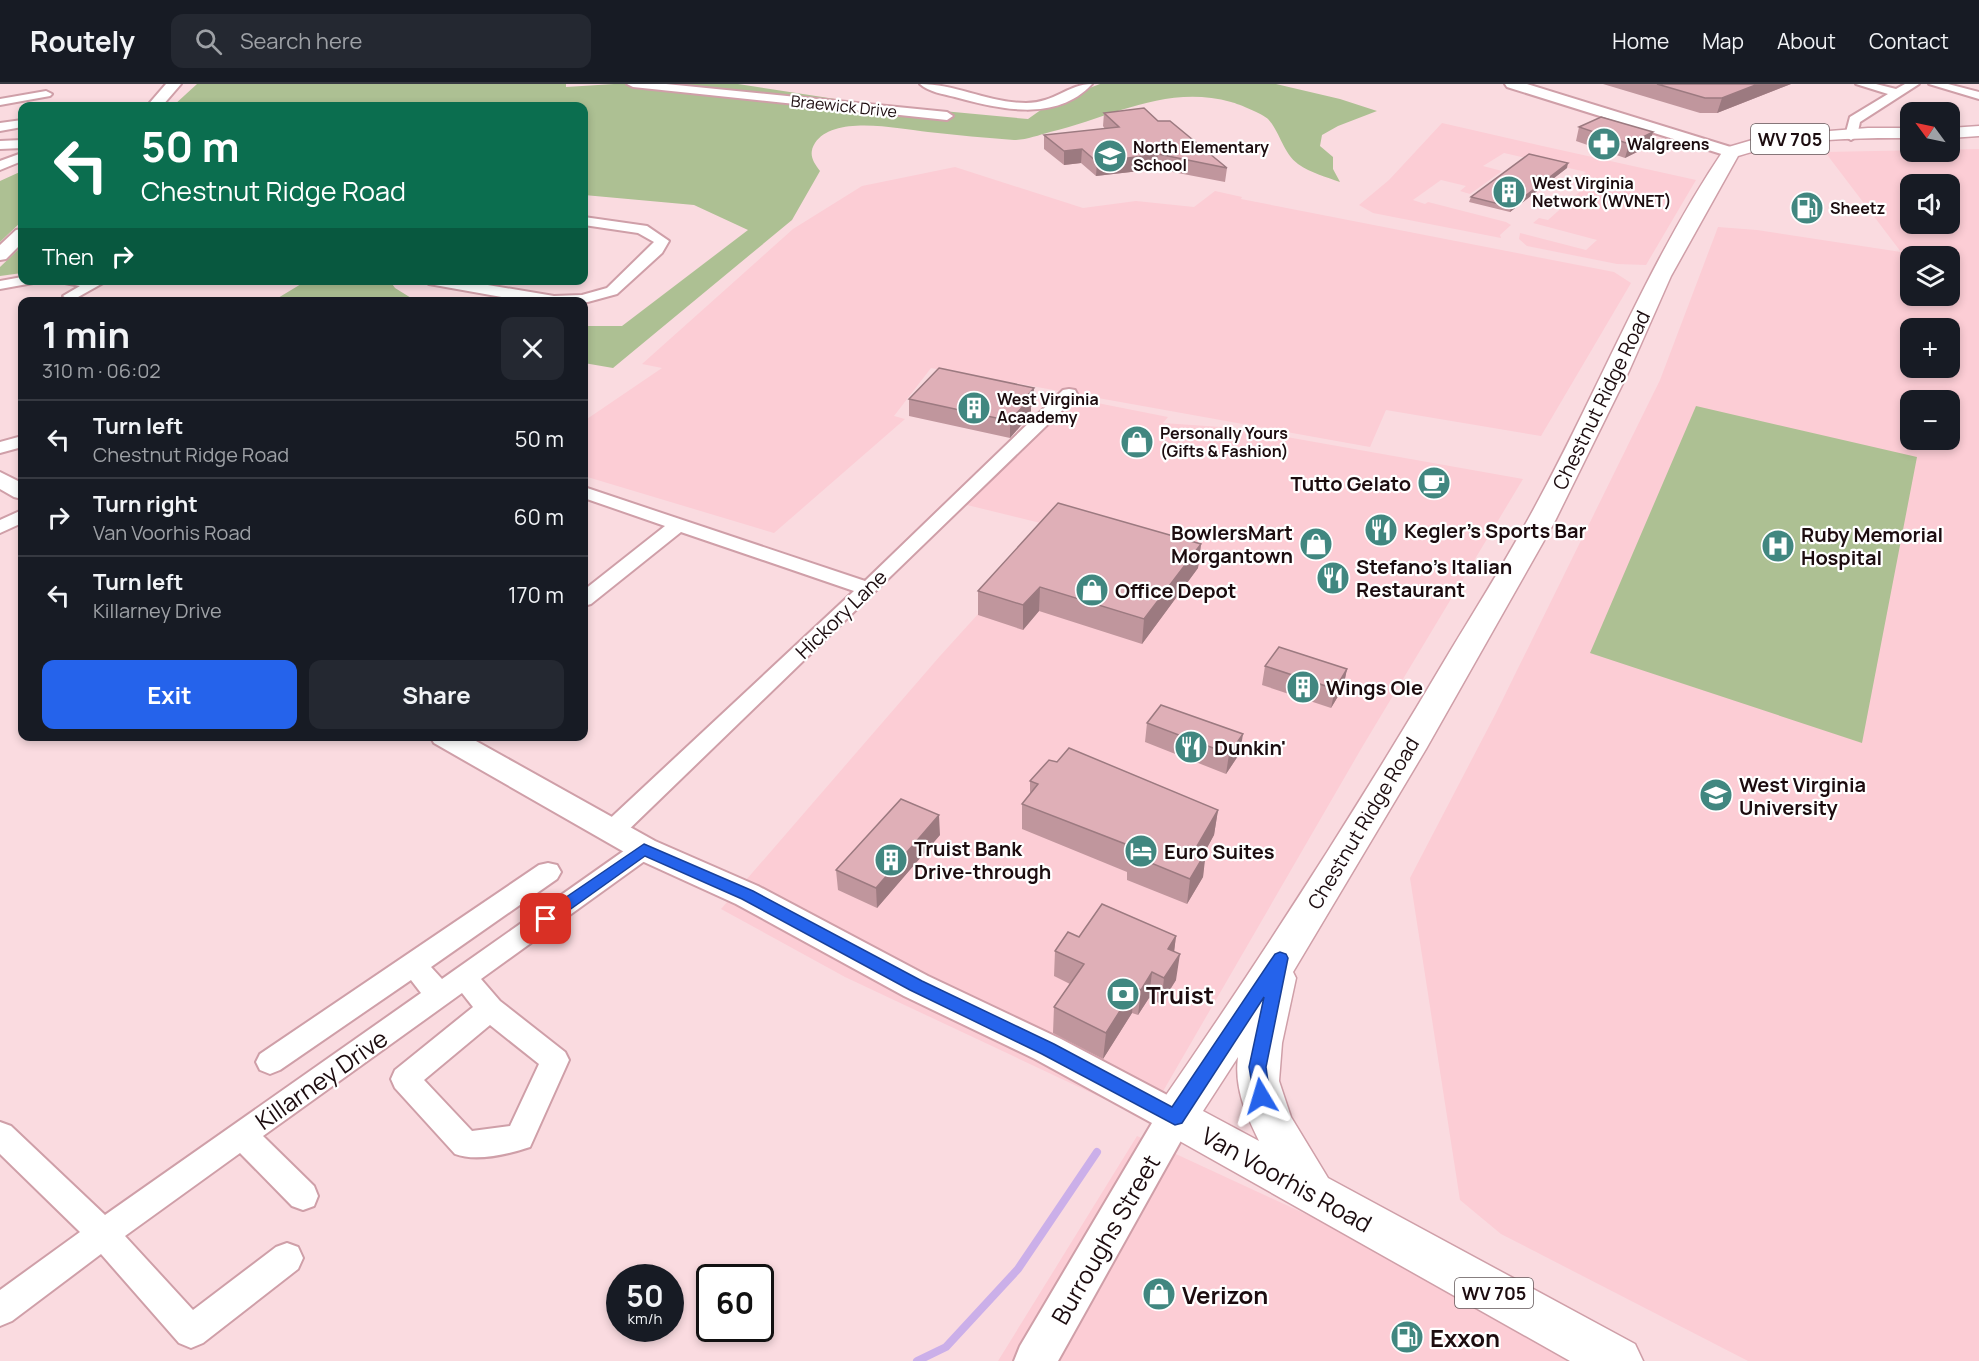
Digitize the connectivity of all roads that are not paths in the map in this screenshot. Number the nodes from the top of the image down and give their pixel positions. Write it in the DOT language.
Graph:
graph roads {
  1 [pos="24,84"];
  2 [pos="174,84"];
  3 [pos="633,84"];
  4 [pos="926,84"];
  5 [pos="1086,84"];
  6 [pos="1512,84"];
  7 [pos="1862,84"];
  8 [pos="1913,84"];
  9 [pos="1935,84"];
  10 [pos="1898,93"];
  11 [pos="1979,96"];
  12 [pos="47,100"];
  13 [pos="0,102"];
  14 [pos="158,102"];
  15 [pos="947,116"];
  16 [pos="18,125"];
  17 [pos="0,127"];
  18 [pos="1979,131"];
  19 [pos="1960,132"];
  20 [pos="1900,133"];
  21 [pos="1851,136"];
  22 [pos="1900,141"];
  23 [pos="1960,141"];
  24 [pos="1979,141"];
  25 [pos="18,144"];
  26 [pos="0,145"];
  27 [pos="1731,152"];
  28 [pos="18,159"];
  29 [pos="0,166"];
  30 [pos="588,222"];
  31 [pos="18,238"];
  32 [pos="0,255"];
  33 [pos="18,282"];
  34 [pos="0,285"];
  35 [pos="92,285"];
  36 [pos="459,285"];
  37 [pos="71,296"];
  38 [pos="530,297"];
  39 [pos="588,298"];
  40 [pos="1070,394"];
  41 [pos="18,442"];
  42 [pos="0,448"];
  43 [pos="0,479"];
  44 [pos="18,490"];
  45 [pos="588,497"];
  46 [pos="18,518"];
  47 [pos="678,525"];
  48 [pos="0,527"];
  49 [pos="868,589"];
  50 [pos="588,597"];
  51 [pos="453,741"];
  52 [pos="611,832"];
  53 [pos="644,849"];
  54 [pos="548,872"];
  55 [pos="1280,958"];
  56 [pos="413,965"];
  57 [pos="464,977"];
  58 [pos="440,994"];
  59 [pos="490,1010"];
  60 [pos="270,1062"];
  61 [pos="1175,1117"];
  62 [pos="0,1136"];
  63 [pos="242,1136"];
  64 [pos="1312,1192"];
  65 [pos="303,1196"];
  66 [pos="103,1234"];
  67 [pos="288,1258"];
  68 [pos="0,1310"];
  69 [pos="1035,1361"];
  70 [pos="1618,1361"];
  1 -- 12 [label="street"];
  2 -- 14 [label="street"];
  3 -- 15 [label="street, Braewick Drive"];
  4 -- 5 [label="street"];
  6 -- 27 [label="street"];
  7 -- 10 [label="street"];
  8 -- 10 [label="street"];
  9 -- 11 [label="street"];
  10 -- 21 [label="street"];
  12 -- 13 [label="street"];
  16 -- 17 [label="street"];
  18 -- 19 [label="main road"];
  20 -- 21 [label="main road, WV 705"];
  21 -- 22 [label="main road, WV 705"];
  21 -- 27 [label="main road, WV 705"];
  23 -- 24 [label="main road"];
  25 -- 26 [label="street"];
  27 -- 55 [label="main road, Chestnut Ridge Road / WV 705"];
  28 -- 29 [label="street"];
  30 -- 39 [label="street"];
  31 -- 32 [label="street"];
  33 -- 34 [label="street"];
  35 -- 37 [label="street"];
  36 -- 38 [label="street"];
  40 -- 49 [label="street, Hickory Lane"];
  41 -- 42 [label="street"];
  43 -- 44 [label="street"];
  45 -- 47 [label="street"];
  46 -- 48 [label="street"];
  47 -- 49 [label="street"];
  47 -- 50 [label="street"];
  49 -- 52 [label="street, Hickory Lane"];
  51 -- 52 [label="street, Van Voorhis Road"];
  52 -- 53 [label="street, Van Voorhis Road"];
  53 -- 57 [label="street, Killarney Drive"];
  53 -- 61 [label="street, Van Voorhis Road"];
  54 -- 56 [label="street"];
  55 -- 61 [label="main road, Chestnut Ridge Road / WV 705"];
  55 -- 64 [label="main road"];
  56 -- 58 [label="street"];
  56 -- 60 [label="street"];
  57 -- 58 [label="street, Killarney Drive"];
  57 -- 59 [label="street"];
  58 -- 63 [label="street, Killarney Drive"];
  59 -- 59 [label="street"];
  61 -- 64 [label="main road, Van Voorhis Road / WV 705"];
  61 -- 69 [label="street, Burroughs Street"];
  62 -- 66 [label="street"];
  63 -- 65 [label="street"];
  63 -- 66 [label="street, Killarney Drive"];
  64 -- 70 [label="main road, Van Voorhis Road / WV 705"];
  66 -- 67 [label="street"];
  66 -- 68 [label="street, Killarney Drive"];
}
